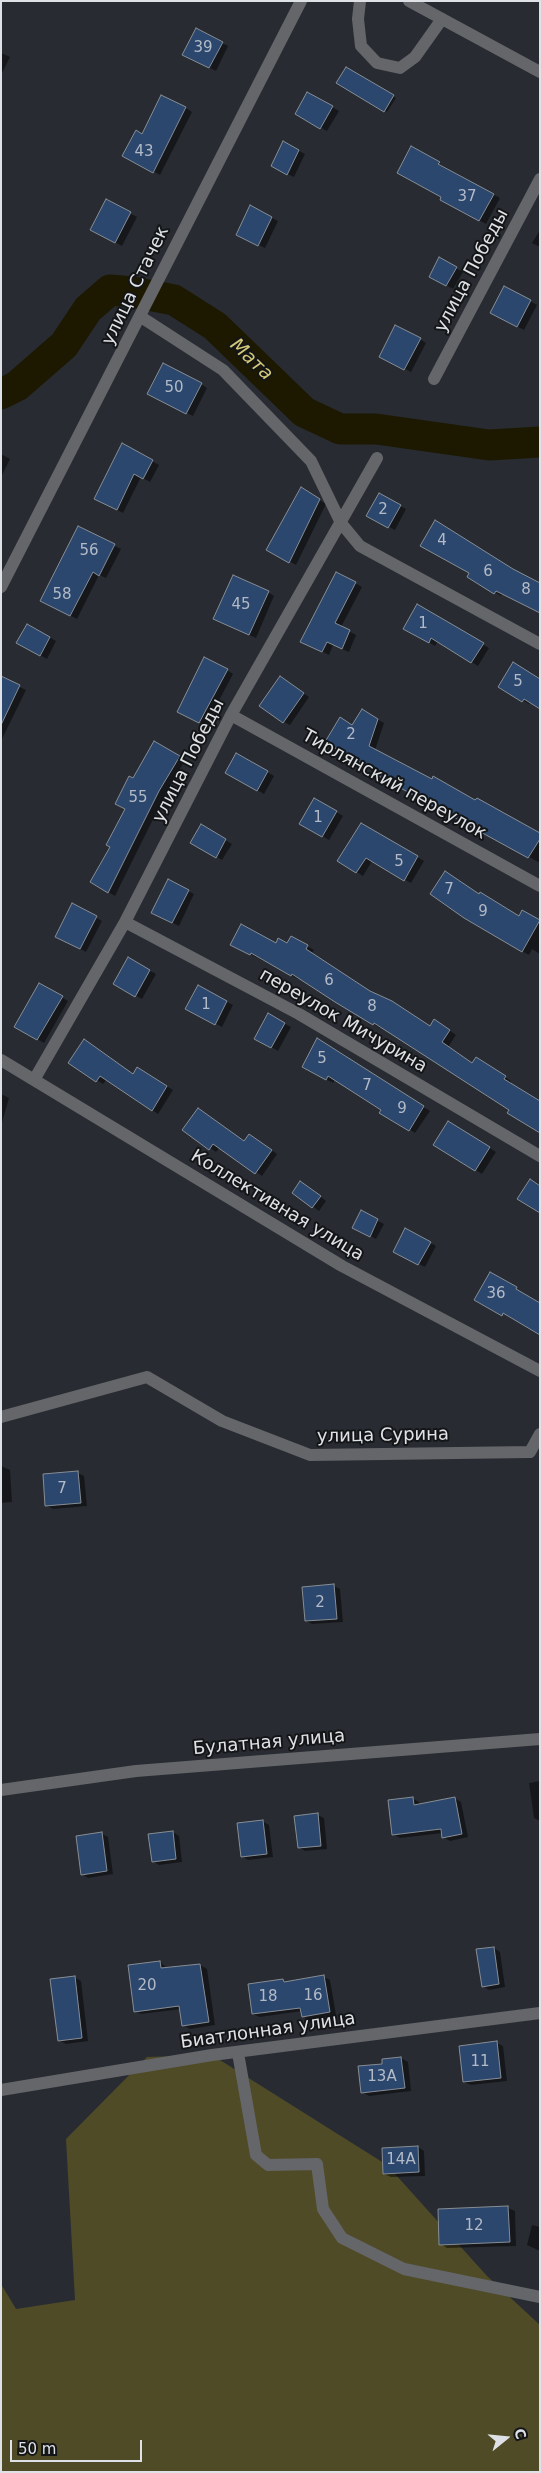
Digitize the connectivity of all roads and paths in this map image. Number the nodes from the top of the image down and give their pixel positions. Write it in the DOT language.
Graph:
graph roads {
  1 [pos="301,1"];
  2 [pos="360,1"];
  3 [pos="409,1"];
  4 [pos="442,19"];
  5 [pos="540,72"];
  6 [pos="540,179"];
  7 [pos="141,317"];
  8 [pos="434,379"];
  9 [pos="377,458"];
  10 [pos="341,523"];
  11 [pos="1,587"];
  12 [pos="540,644"];
  13 [pos="231,715"];
  14 [pos="540,886"];
  15 [pos="125,922"];
  16 [pos="1,1060"];
  17 [pos="34,1080"];
  18 [pos="540,1156"];
  19 [pos="540,1371"];
  20 [pos="1,1417"];
  21 [pos="540,1434"];
  22 [pos="540,1739"];
  23 [pos="1,1790"];
  24 [pos="540,2013"];
  25 [pos="238,2053"];
  26 [pos="1,2090"];
  27 [pos="540,2297"];
  1 -- 7 [label="street, улица Стачек"];
  2 -- 4 [label="street"];
  3 -- 4 [label="street"];
  4 -- 5 [label="street"];
  6 -- 8 [label="street, улица Победы"];
  7 -- 10 [label="street"];
  7 -- 11 [label="street, улица Стачек"];
  9 -- 10 [label="street, улица Победы"];
  10 -- 12 [label="street"];
  10 -- 13 [label="street, улица Победы"];
  13 -- 14 [label="street, Тирлянский переулок"];
  13 -- 15 [label="street, улица Победы"];
  15 -- 17 [label="street, улица Победы"];
  15 -- 18 [label="street, переулок Мичурина"];
  16 -- 17 [label="street, Коллективная улица"];
  17 -- 19 [label="street, Коллективная улица"];
  20 -- 21 [label="street, улица Сурина"];
  22 -- 23 [label="street, Булатная улица"];
  24 -- 25 [label="street, Биатлонная улица"];
  25 -- 26 [label="street, Биатлонная улица"];
  25 -- 27 [label="street"];
}
